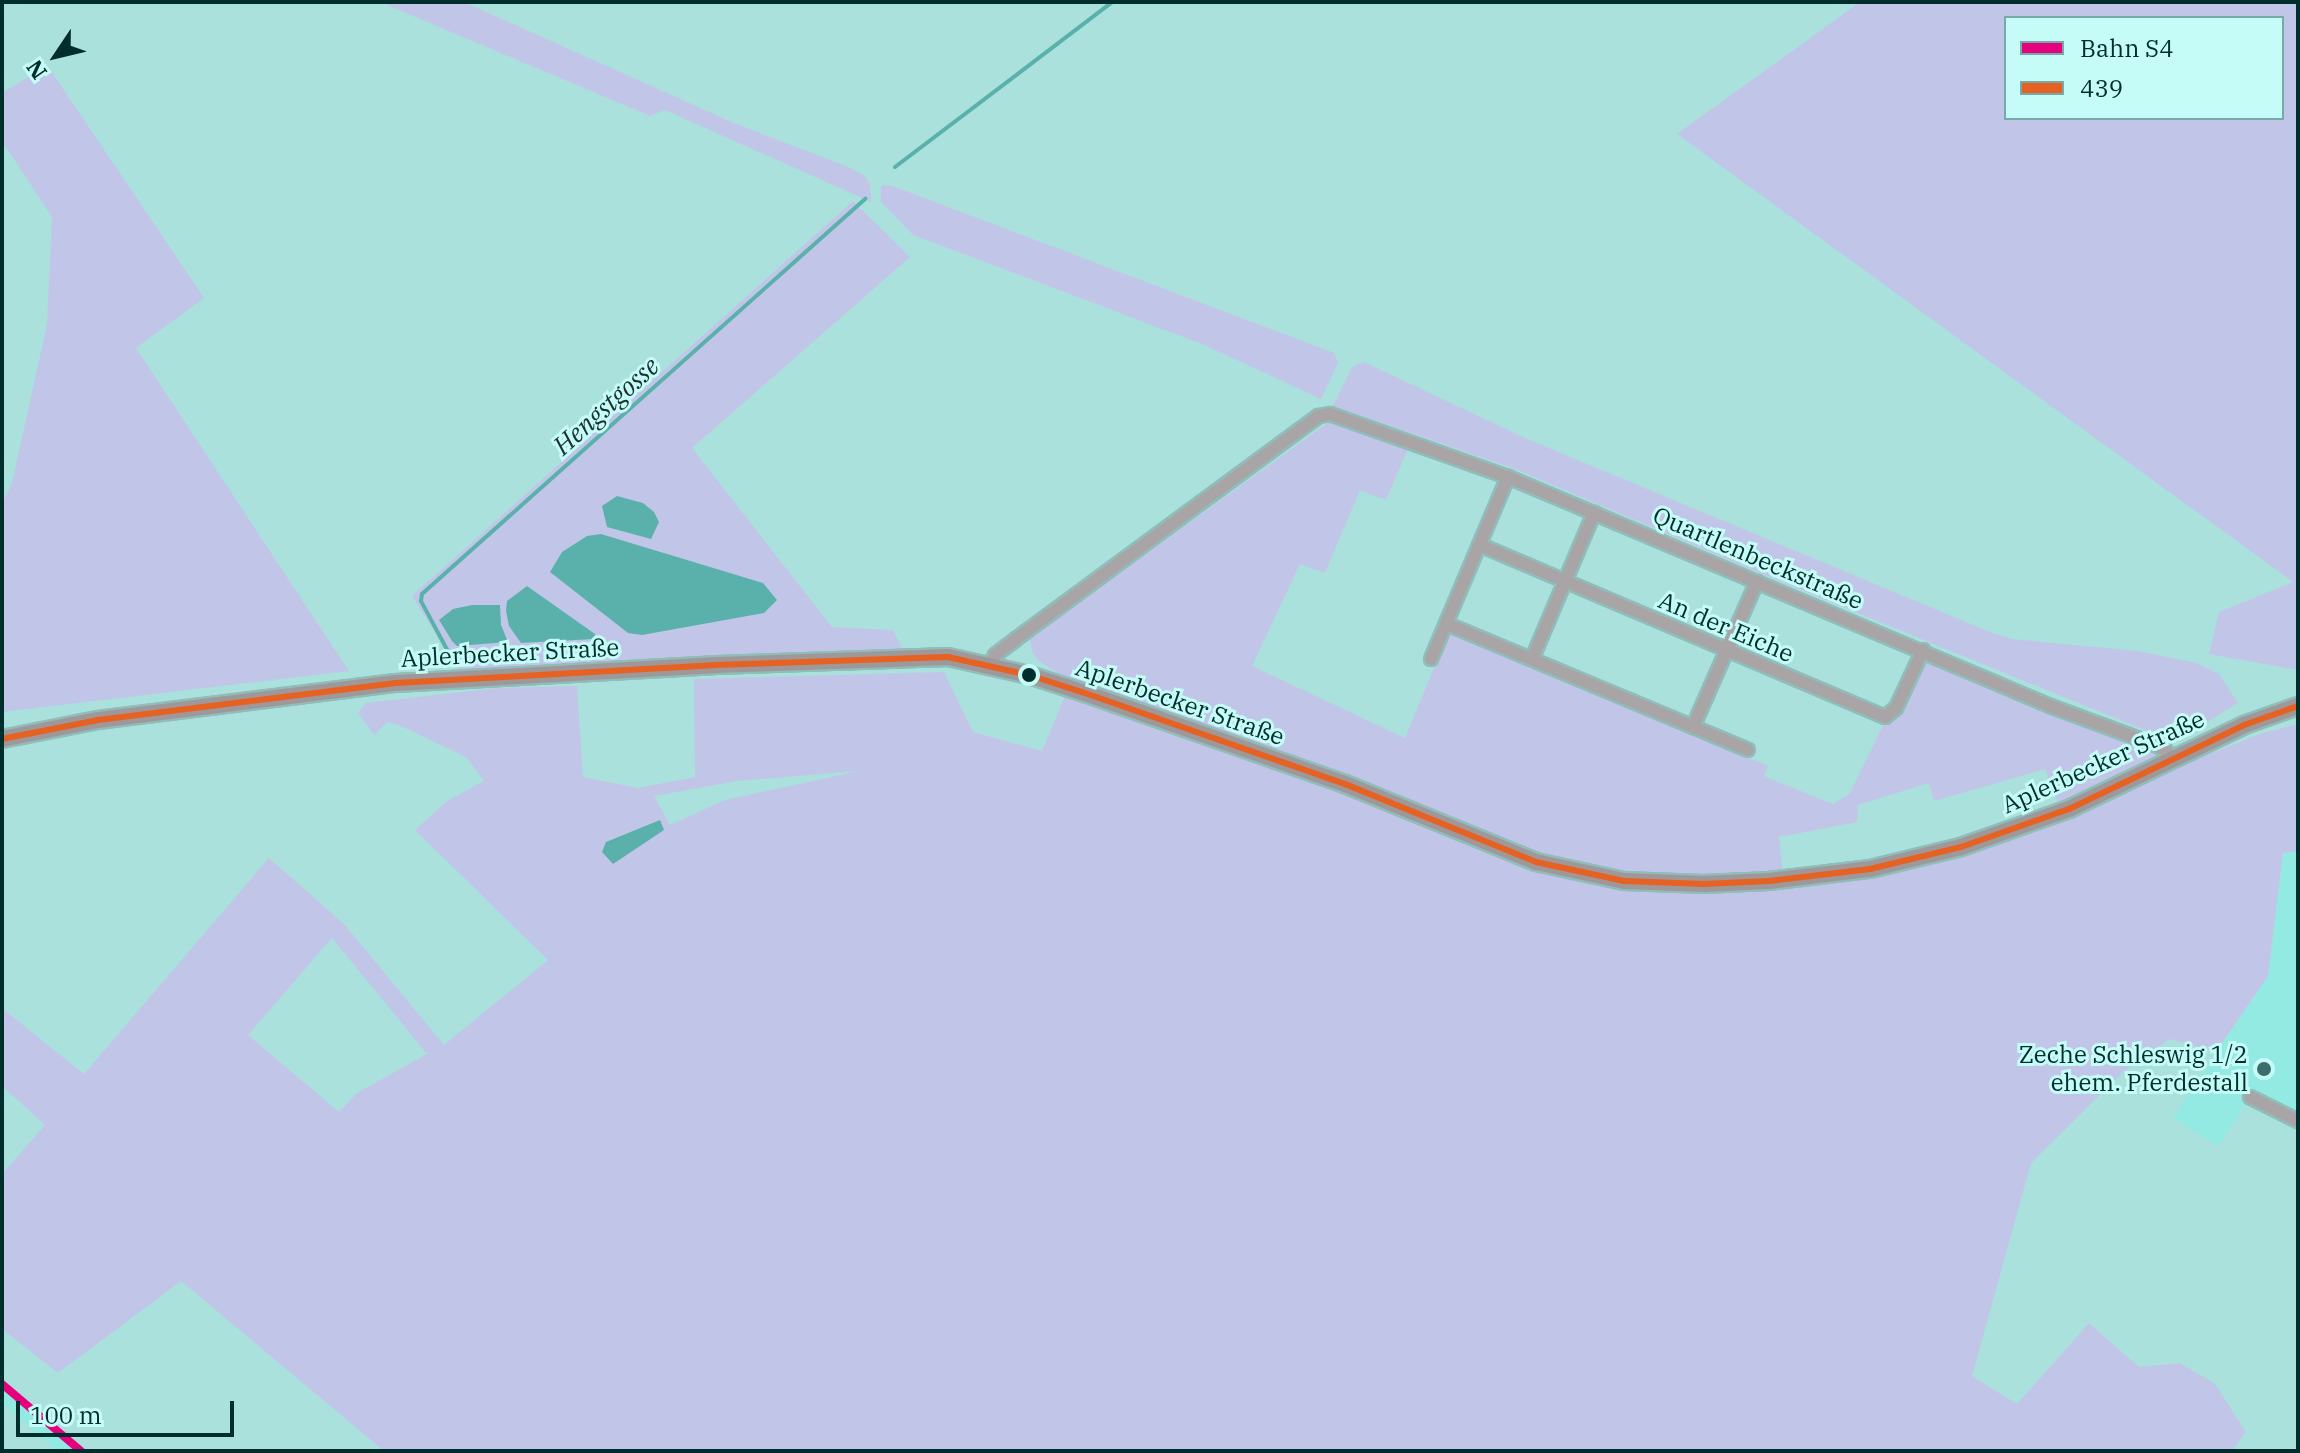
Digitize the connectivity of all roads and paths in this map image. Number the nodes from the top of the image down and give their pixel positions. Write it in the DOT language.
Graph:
graph roads {
  1 [pos="1508,477"];
  2 [pos="1594,513"];
  3 [pos="1480,545"];
  4 [pos="1757,581"];
  5 [pos="1565,582"];
  6 [pos="1447,624"];
  7 [pos="1923,650"];
  8 [pos="1726,651"];
  9 [pos="1431,659"];
  10 [pos="1532,659"];
  11 [pos="990,665"];
  12 [pos="2298,706"];
  13 [pos="1693,727"];
  14 [pos="2,739"];
  15 [pos="1748,750"];
  16 [pos="2171,761"];
  17 [pos="2250,1097"];
  18 [pos="2298,1121"];
  1 -- 2 [label="street, Quartlenbeckstraße"];
  1 -- 3 [label="street"];
  1 -- 11 [label="street, Quartlenbeckstraße"];
  2 -- 4 [label="street, Quartlenbeckstraße"];
  2 -- 5 [label="street"];
  3 -- 5 [label="street, An der Eiche"];
  3 -- 6 [label="street"];
  4 -- 7 [label="street, Quartlenbeckstraße"];
  4 -- 8 [label="street"];
  5 -- 8 [label="street, An der Eiche"];
  5 -- 10 [label="street"];
  6 -- 9 [label="street"];
  6 -- 10 [label="street"];
  7 -- 8 [label="street, An der Eiche"];
  7 -- 16 [label="street, Quartlenbeckstraße"];
  8 -- 13 [label="street"];
  10 -- 13 [label="street"];
  11 -- 14 [label="main road, Aplerbecker Straße"];
  11 -- 16 [label="main road, Aplerbecker Straße"];
  12 -- 16 [label="main road, Aplerbecker Straße"];
  13 -- 15 [label="street"];
  17 -- 18 [label="street"];
}
